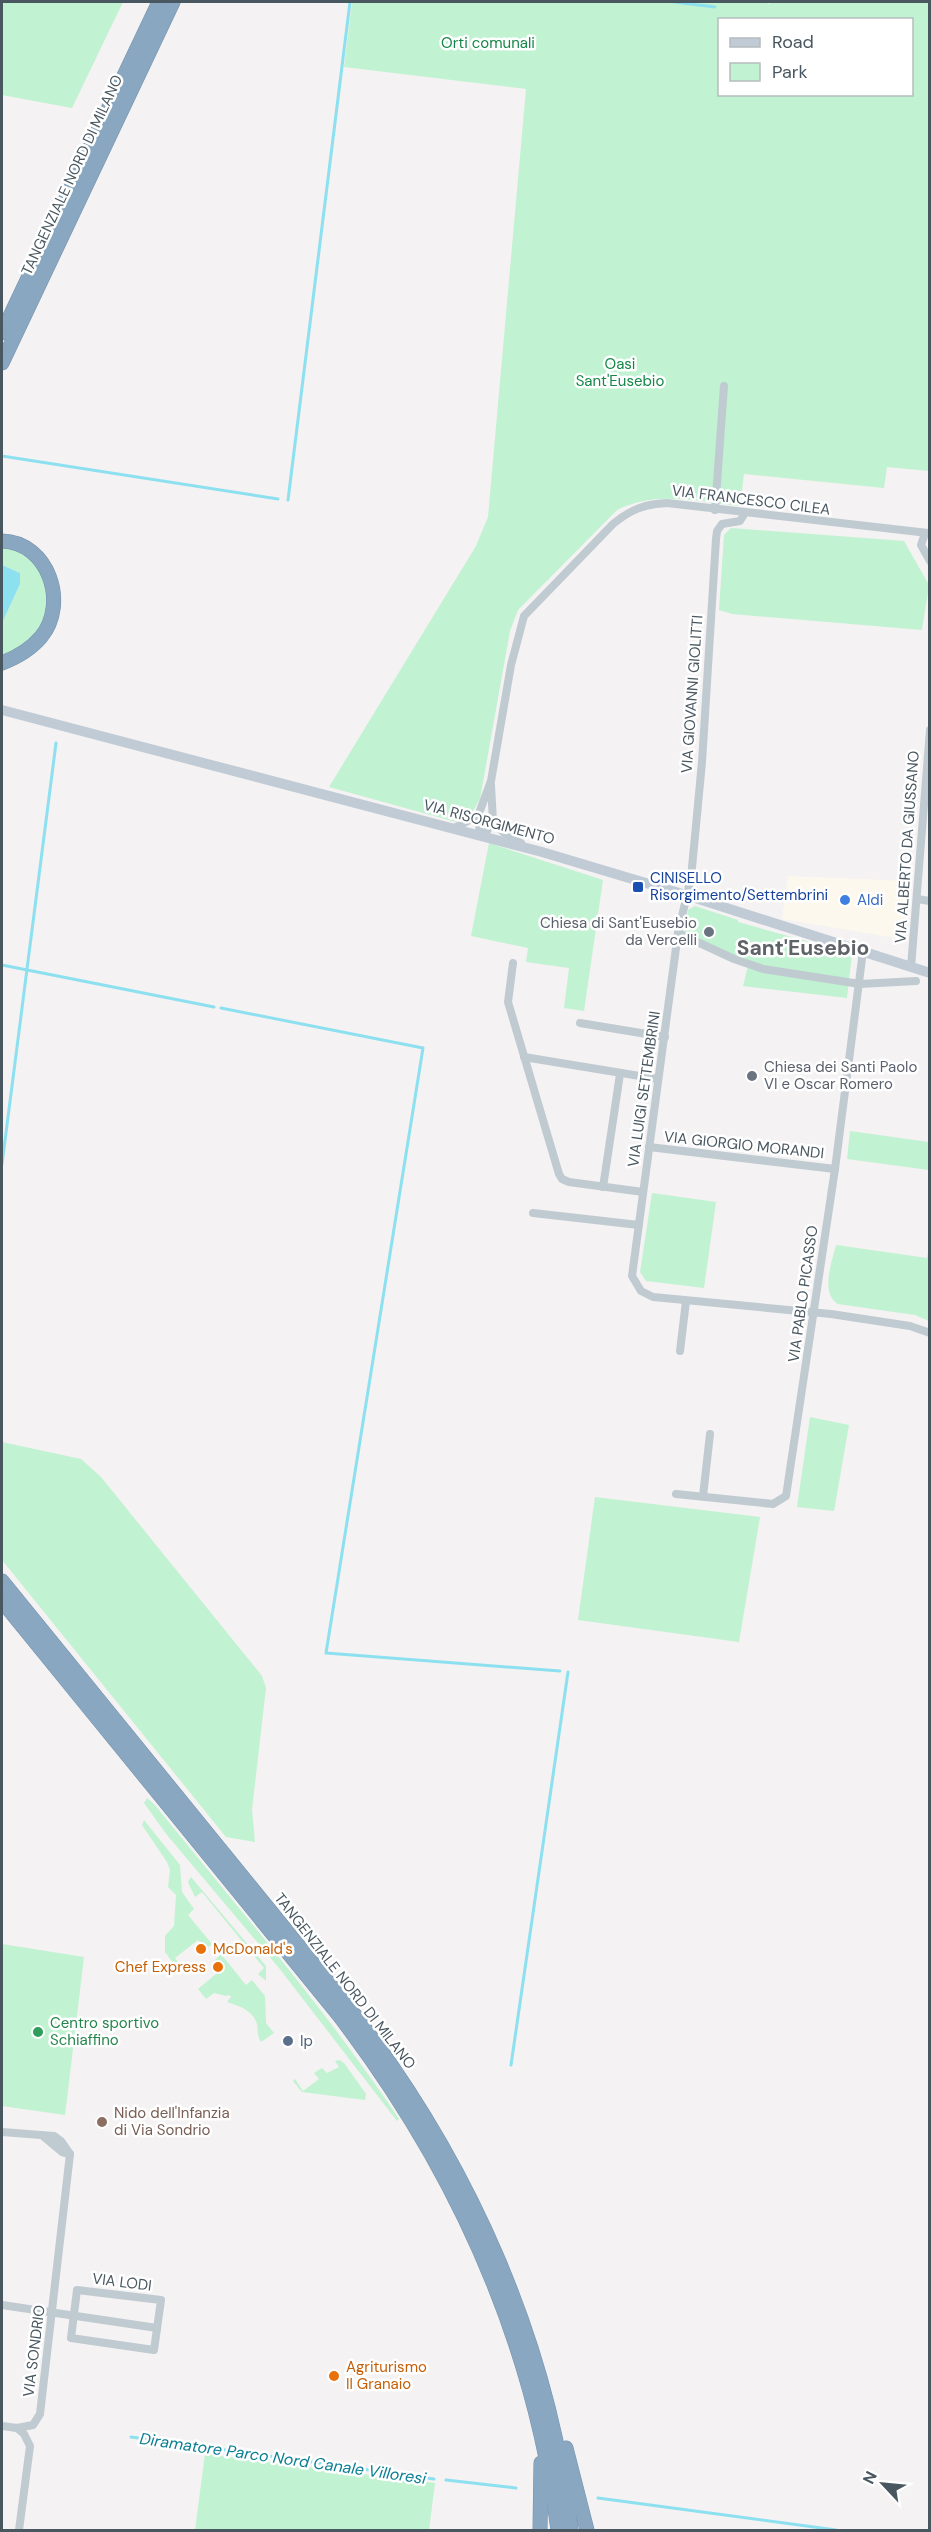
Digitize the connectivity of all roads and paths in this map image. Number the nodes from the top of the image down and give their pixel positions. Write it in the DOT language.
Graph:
graph roads {
  1 [pos="159,2"];
  2 [pos="173,2"];
  3 [pos="79,170"];
  4 [pos="2,315"];
  5 [pos="2,333"];
  6 [pos="2,363"];
  7 [pos="724,386"];
  8 [pos="715,510"];
  9 [pos="745,513"];
  10 [pos="900,530"];
  11 [pos="929,532"];
  12 [pos="2,541"];
  13 [pos="921,545"];
  14 [pos="929,558"];
  15 [pos="2,663"];
  16 [pos="2,705"];
  17 [pos="2,710"];
  18 [pos="35,717"];
  19 [pos="930,730"];
  20 [pos="491,781"];
  21 [pos="478,816"];
  22 [pos="493,821"];
  23 [pos="926,824"];
  24 [pos="454,828"];
  25 [pos="482,835"];
  26 [pos="530,849"];
  27 [pos="686,895"];
  28 [pos="917,899"];
  29 [pos="930,901"];
  30 [pos="678,933"];
  31 [pos="863,951"];
  32 [pos="513,963"];
  33 [pos="910,967"];
  34 [pos="930,973"];
  35 [pos="916,981"];
  36 [pos="860,984"];
  37 [pos="580,1023"];
  38 [pos="665,1038"];
  39 [pos="524,1057"];
  40 [pos="620,1074"];
  41 [pos="658,1079"];
  42 [pos="649,1147"];
  43 [pos="835,1169"];
  44 [pos="603,1187"];
  45 [pos="643,1192"];
  46 [pos="533,1213"];
  47 [pos="639,1225"];
  48 [pos="686,1301"];
  49 [pos="814,1312"];
  50 [pos="930,1333"];
  51 [pos="680,1351"];
  52 [pos="710,1434"];
  53 [pos="676,1494"];
  54 [pos="703,1496"];
  55 [pos="2,1581"];
  56 [pos="2,1602"];
  57 [pos="2,2132"];
  58 [pos="2,2306"];
  59 [pos="52,2312"];
  60 [pos="74,2315"];
  61 [pos="157,2328"];
  62 [pos="2,2426"];
  63 [pos="17,2428"];
  64 [pos="548,2432"];
  65 [pos="19,2530"];
  66 [pos="540,2530"];
  67 [pos="558,2530"];
  68 [pos="571,2530"];
  69 [pos="587,2530"];
  1 -- 3 [label="highway, TANGENZIALE NORD DI MILANO"];
  2 -- 6 [label="highway, TANGENZIALE NORD DI MILANO"];
  3 -- 4 [label="highway"];
  3 -- 5 [label="highway, TANGENZIALE NORD DI MILANO"];
  7 -- 8 [label="street"];
  8 -- 9 [label="street, VIA FRANCESCO CILEA"];
  8 -- 20 [label="street, VIA FRANCESCO CILEA"];
  9 -- 10 [label="street, VIA FRANCESCO CILEA"];
  9 -- 27 [label="street, VIA GIOVANNI GIOLITTI"];
  10 -- 11 [label="street, VIA FRANCESCO CILEA"];
  10 -- 13 [label="street, VIA FRANCESCO CILEA"];
  11 -- 13 [label="street"];
  12 -- 15 [label="highway"];
  13 -- 14 [label="street"];
  16 -- 18 [label="street, VIA RISORGIMENTO"];
  17 -- 18 [label="street, VIA RISORGIMENTO"];
  18 -- 24 [label="street, VIA RISORGIMENTO"];
  19 -- 23 [label="street, VIA ALBERTO DA GIUSSANO"];
  20 -- 21 [label="street, VIA FRANCESCO CILEA"];
  20 -- 22 [label="street, VIA FRANCESCO CILEA"];
  21 -- 24 [label="street"];
  21 -- 25 [label="street, VIA FRANCESCO CILEA"];
  22 -- 25 [label="street"];
  22 -- 26 [label="street"];
  23 -- 28 [label="street, VIA ALBERTO DA GIUSSANO"];
  24 -- 25 [label="street, VIA RISORGIMENTO"];
  25 -- 26 [label="street, VIA RISORGIMENTO"];
  26 -- 27 [label="street, VIA RISORGIMENTO"];
  27 -- 30 [label="street, VIA LUIGI SETTEMBRINI"];
  27 -- 31 [label="street, VIA RISORGIMENTO"];
  28 -- 29 [label="street"];
  28 -- 33 [label="street, VIA ALBERTO DA GIUSSANO"];
  30 -- 36 [label="street"];
  30 -- 38 [label="street, VIA LUIGI SETTEMBRINI"];
  31 -- 33 [label="street, VIA RISORGIMENTO"];
  31 -- 36 [label="street, VIA PABLO PICASSO"];
  32 -- 39 [label="street"];
  33 -- 34 [label="street, VIA RISORGIMENTO"];
  35 -- 36 [label="street"];
  36 -- 43 [label="street, VIA PABLO PICASSO"];
  37 -- 38 [label="street"];
  38 -- 41 [label="street, VIA LUIGI SETTEMBRINI"];
  39 -- 40 [label="street"];
  39 -- 44 [label="street"];
  40 -- 41 [label="street"];
  40 -- 44 [label="street"];
  41 -- 42 [label="street, VIA LUIGI SETTEMBRINI"];
  42 -- 43 [label="street, VIA GIORGIO MORANDI"];
  42 -- 45 [label="street, VIA LUIGI SETTEMBRINI"];
  43 -- 49 [label="street, VIA PABLO PICASSO"];
  44 -- 45 [label="street"];
  45 -- 47 [label="street, VIA LUIGI SETTEMBRINI"];
  46 -- 47 [label="street"];
  47 -- 48 [label="street, VIA LUIGI SETTEMBRINI"];
  48 -- 49 [label="street"];
  48 -- 51 [label="street"];
  49 -- 50 [label="street"];
  49 -- 54 [label="street, VIA PABLO PICASSO"];
  52 -- 54 [label="street"];
  53 -- 54 [label="street, VIA PABLO PICASSO"];
  55 -- 64 [label="highway, TANGENZIALE NORD DI MILANO"];
  56 -- 64 [label="highway, TANGENZIALE NORD DI MILANO"];
  57 -- 59 [label="street, VIA SONDRIO"];
  58 -- 59 [label="street"];
  59 -- 60 [label="street"];
  59 -- 63 [label="street, VIA SONDRIO"];
  60 -- 61 [label="street"];
  60 -- 61 [label="street, VIA LODI"];
  60 -- 61 [label="street, VIA LODI"];
  62 -- 63 [label="street"];
  63 -- 65 [label="street"];
  64 -- 66 [label="highway"];
  64 -- 67 [label="highway, TANGENZIALE NORD DI MILANO"];
  64 -- 68 [label="highway, TANGENZIALE NORD DI MILANO"];
  64 -- 69 [label="highway"];
}
